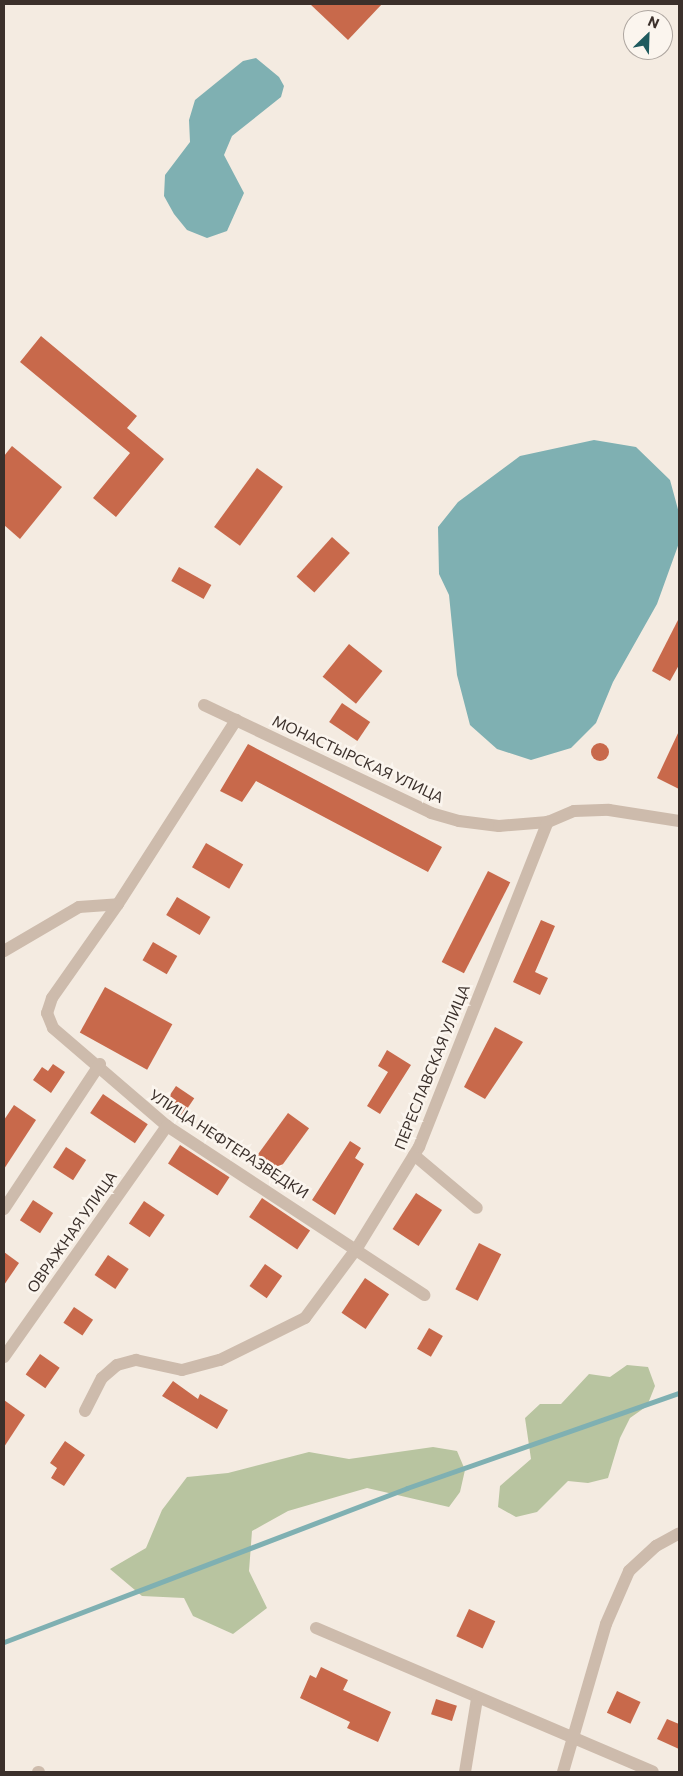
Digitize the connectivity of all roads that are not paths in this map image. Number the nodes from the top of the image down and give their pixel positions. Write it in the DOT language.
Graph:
graph roads {
  1 [pos="204,705"];
  2 [pos="236,720"];
  3 [pos="679,821"];
  4 [pos="548,822"];
  5 [pos="118,904"];
  6 [pos="4,951"];
  7 [pos="100,1064"];
  8 [pos="167,1126"];
  9 [pos="414,1155"];
  10 [pos="477,1208"];
  11 [pos="4,1209"];
  12 [pos="357,1248"];
  13 [pos="424,1295"];
  14 [pos="4,1357"];
  15 [pos="85,1411"];
  16 [pos="679,1533"];
  17 [pos="316,1628"];
  18 [pos="477,1699"];
  19 [pos="572,1737"];
  20 [pos="465,1772"];
  21 [pos="563,1772"];
  22 [pos="653,1772"];
  1 -- 2 [label="street, МОНАСТЫРСКАЯ УЛИЦА"];
  2 -- 4 [label="street, МОНАСТЫРСКАЯ УЛИЦА"];
  2 -- 5 [label="street, УЛИЦА НЕФТЕРАЗВЕДКИ"];
  3 -- 4 [label="street, МОНАСТЫРСКАЯ УЛИЦА"];
  4 -- 9 [label="street, ПЕРЕСЛАВСКАЯ УЛИЦА"];
  5 -- 6 [label="street"];
  5 -- 7 [label="street, УЛИЦА НЕФТЕРАЗВЕДКИ"];
  7 -- 8 [label="street, УЛИЦА НЕФТЕРАЗВЕДКИ"];
  7 -- 11 [label="street"];
  8 -- 12 [label="street, УЛИЦА НЕФТЕРАЗВЕДКИ"];
  8 -- 14 [label="street, ОВРАЖНАЯ УЛИЦА"];
  9 -- 10 [label="street"];
  9 -- 12 [label="street, ПЕРЕСЛАВСКАЯ УЛИЦА"];
  12 -- 13 [label="street, УЛИЦА НЕФТЕРАЗВЕДКИ"];
  12 -- 15 [label="street, ПЕРЕСЛАВСКАЯ УЛИЦА"];
  16 -- 19 [label="street"];
  17 -- 18 [label="street"];
  18 -- 19 [label="street"];
  18 -- 20 [label="street"];
  19 -- 21 [label="street"];
  19 -- 22 [label="street"];
}
